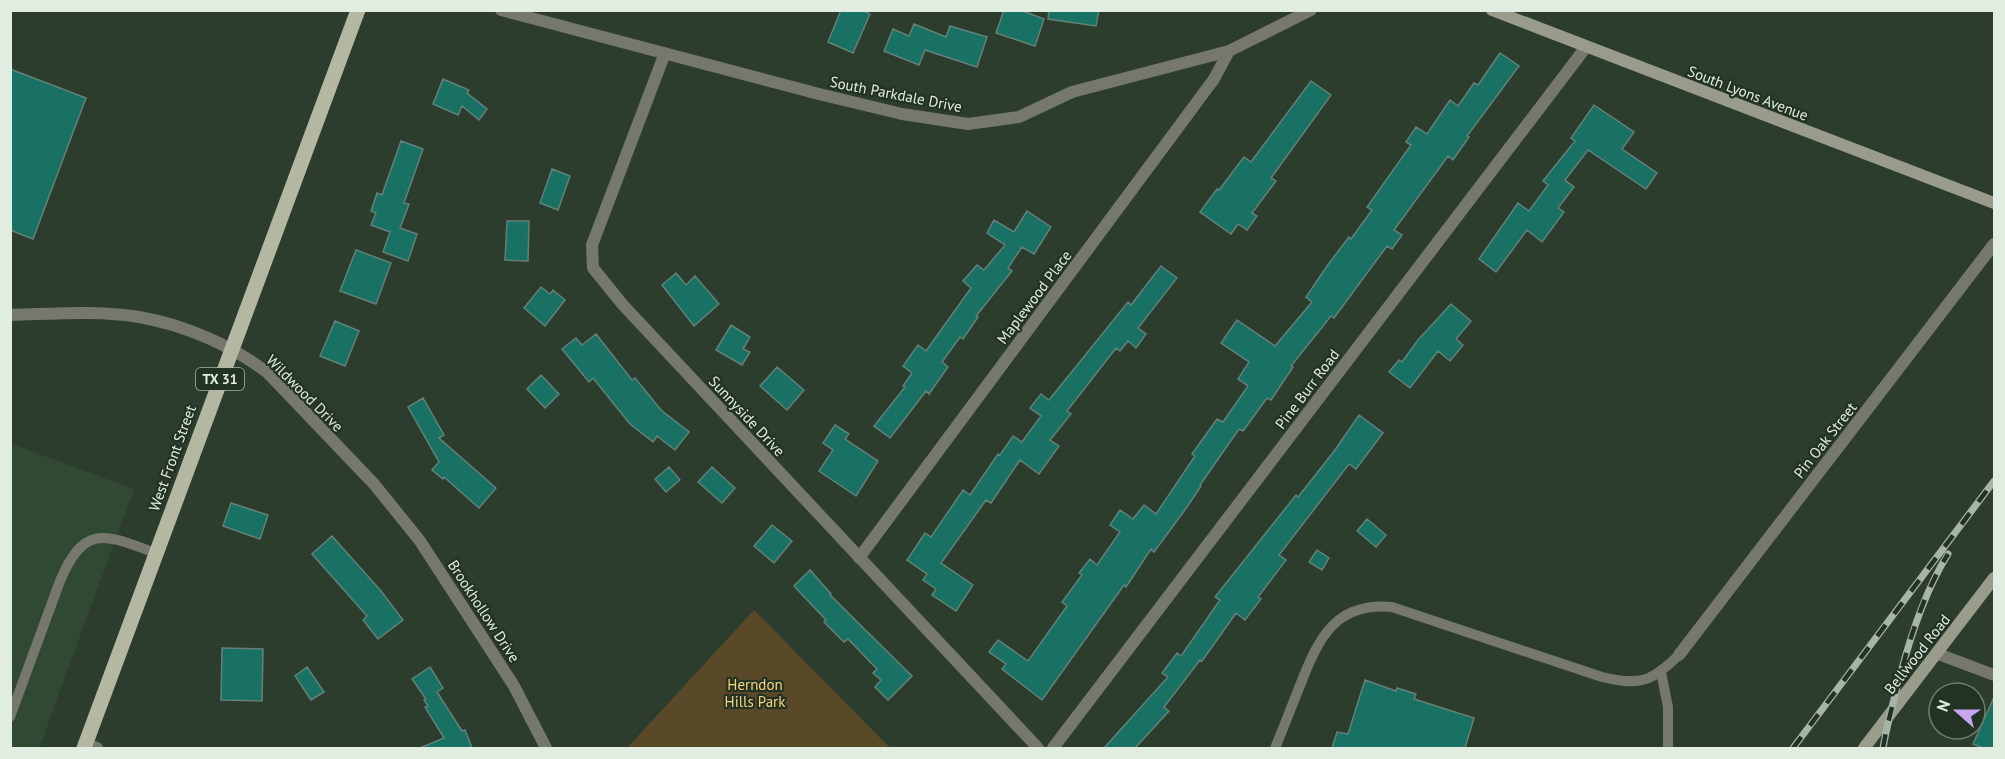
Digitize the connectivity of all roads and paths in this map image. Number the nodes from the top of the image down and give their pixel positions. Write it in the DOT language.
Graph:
graph roads {
  1 [pos="358,10"];
  2 [pos="501,10"];
  3 [pos="1311,10"];
  4 [pos="1492,10"];
  5 [pos="1586,47"];
  6 [pos="1229,51"];
  7 [pos="665,53"];
  8 [pos="1995,203"];
  9 [pos="1995,244"];
  10 [pos="10,315"];
  11 [pos="231,349"];
  12 [pos="385,498"];
  13 [pos="156,553"];
  14 [pos="859,558"];
  15 [pos="1995,578"];
  16 [pos="1938,654"];
  17 [pos="1679,655"];
  18 [pos="1661,672"];
  19 [pos="1995,675"];
  20 [pos="10,717"];
  21 [pos="89,747"];
  22 [pos="546,748"];
  23 [pos="1038,748"];
  24 [pos="1053,748"];
  25 [pos="1275,748"];
  26 [pos="1668,748"];
  27 [pos="1864,748"];
  1 -- 11 [label="main road, West Front Street / TX 31"];
  2 -- 7 [label="street, South Parkdale Drive"];
  3 -- 6 [label="street, South Parkdale Drive"];
  4 -- 5 [label="street, South Lyons Avenue"];
  5 -- 8 [label="street, South Lyons Avenue"];
  5 -- 24 [label="street, Pine Burr Road"];
  6 -- 7 [label="street, South Parkdale Drive"];
  6 -- 14 [label="street, Maplewood Place"];
  7 -- 14 [label="street, Sunnyside Drive"];
  9 -- 17 [label="street, Pin Oak Street"];
  10 -- 11 [label="street, Wildwood Drive"];
  11 -- 12 [label="street, Wildwood Drive"];
  11 -- 13 [label="main road, West Front Street / TX 31"];
  12 -- 22 [label="street, Brookhollow Drive"];
  13 -- 20 [label="lane"];
  13 -- 21 [label="main road, West Front Street / TX 31"];
  14 -- 23 [label="street, Sunnyside Drive"];
  15 -- 16 [label="street, Bellwood Road"];
  16 -- 19 [label="street"];
  16 -- 27 [label="street, Bellwood Road"];
  17 -- 18 [label="lane"];
  18 -- 25 [label="lane"];
  18 -- 26 [label="lane"];
}
